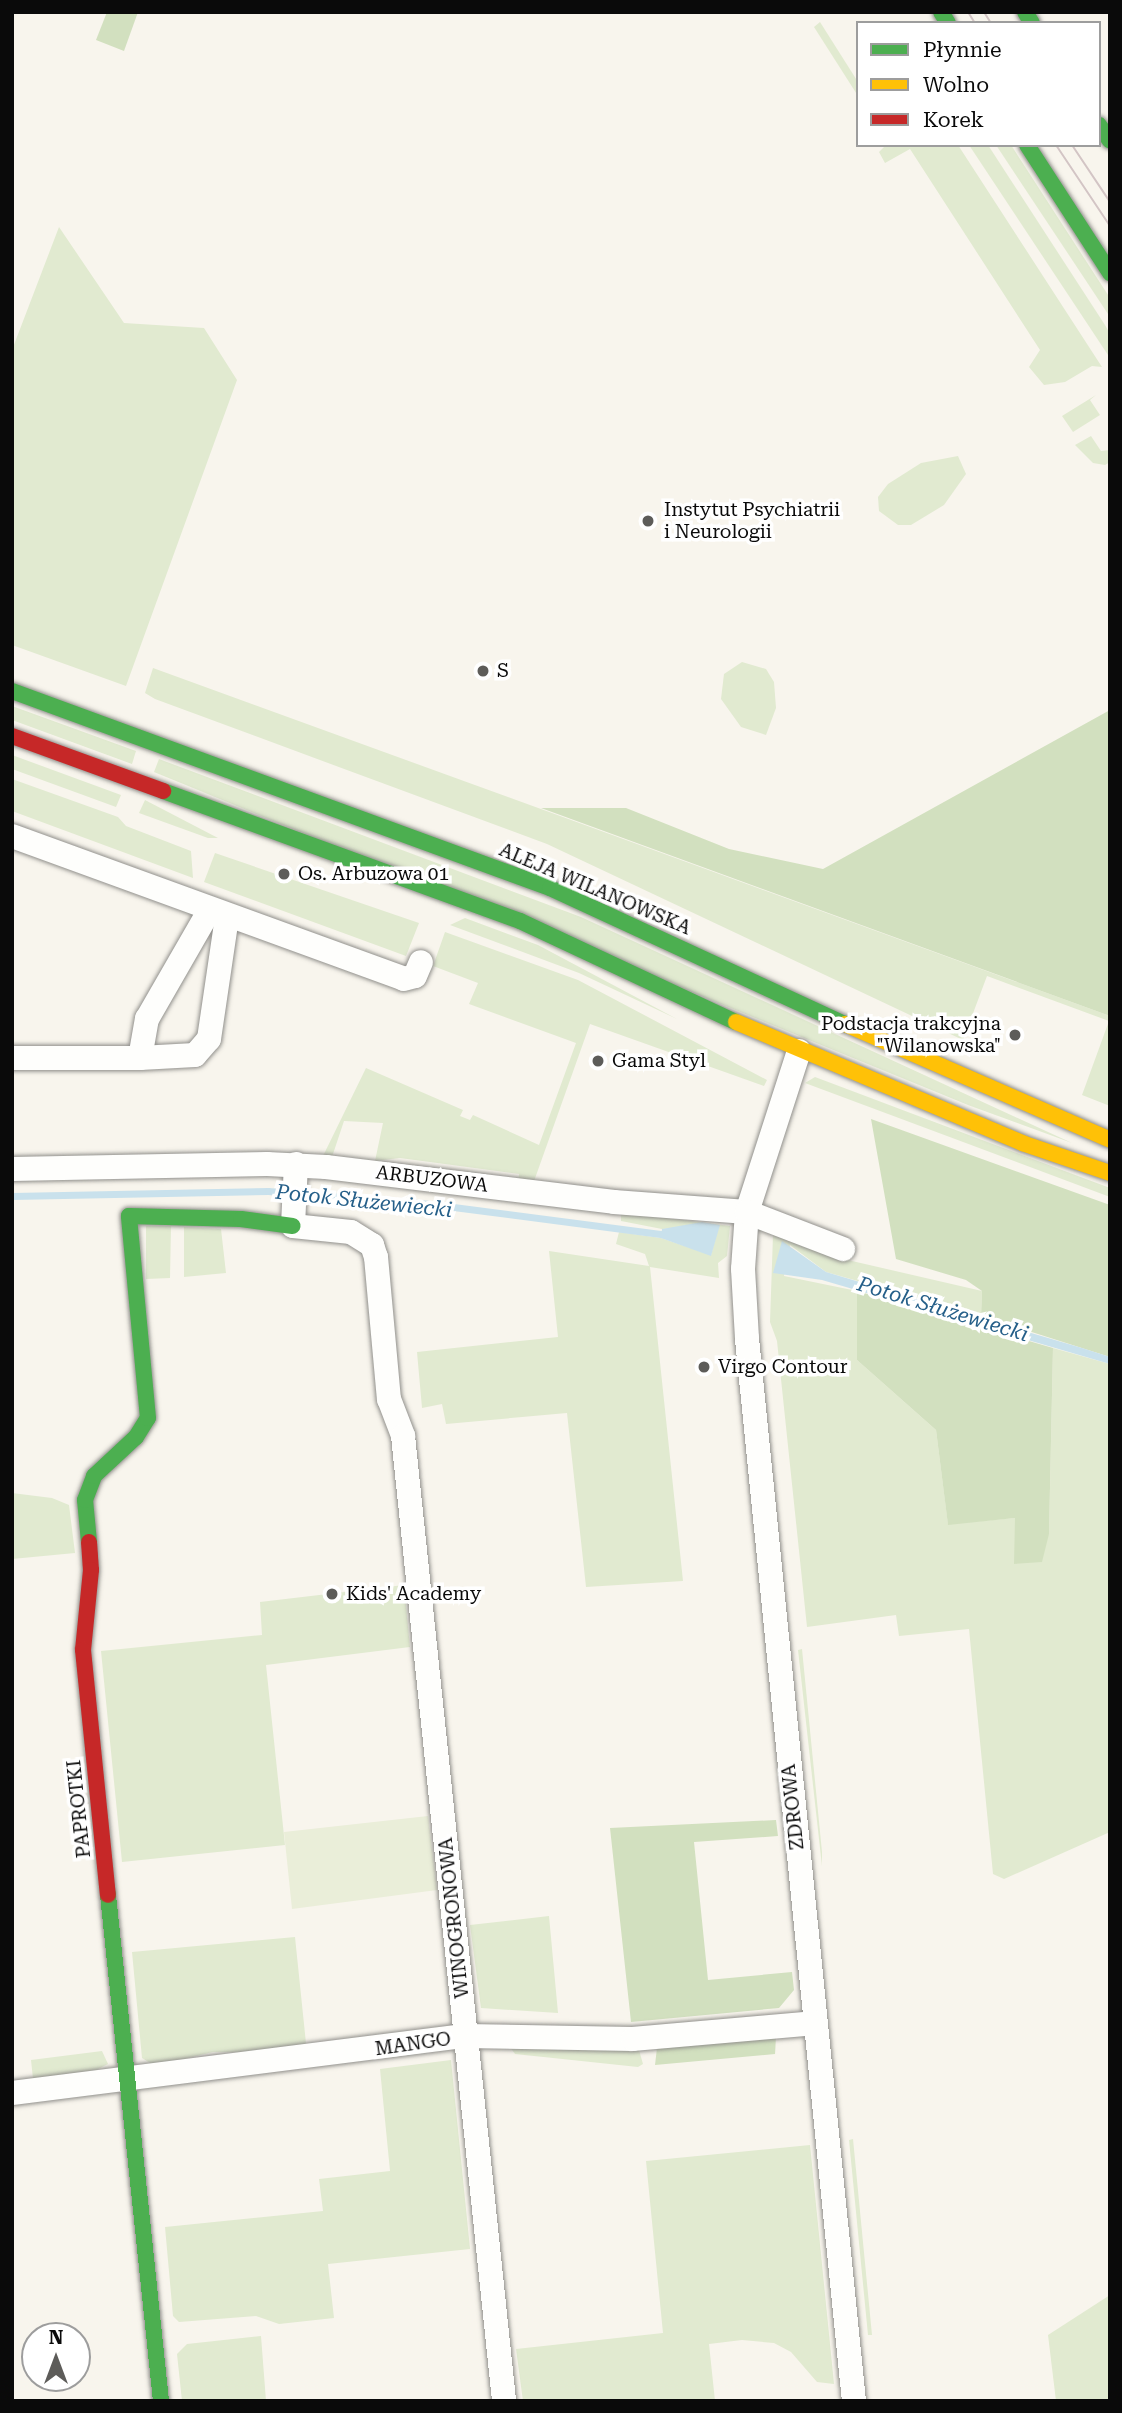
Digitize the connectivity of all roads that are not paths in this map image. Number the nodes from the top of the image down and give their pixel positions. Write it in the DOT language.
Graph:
graph roads {
  1 [pos="1028,147"];
  2 [pos="1110,273"];
  3 [pos="12,691"];
  4 [pos="12,736"];
  5 [pos="12,836"];
  6 [pos="218,914"];
  7 [pos="421,962"];
  8 [pos="799,1051"];
  9 [pos="12,1058"];
  10 [pos="140,1058"];
  11 [pos="1110,1140"];
  12 [pos="12,1169"];
  13 [pos="296,1170"];
  14 [pos="1110,1173"];
  15 [pos="747,1212"];
  16 [pos="293,1216"];
  17 [pos="843,1249"];
  18 [pos="815,2023"];
  19 [pos="466,2036"];
  20 [pos="127,2080"];
  21 [pos="12,2093"];
  22 [pos="161,2401"];
  23 [pos="504,2401"];
  24 [pos="855,2401"];
  1 -- 2 [label="main road"];
  3 -- 11 [label="main road, ALEJA WILANOWSKA"];
  4 -- 8 [label="main road"];
  5 -- 6 [label="street"];
  6 -- 7 [label="street"];
  6 -- 10 [label="street"];
  6 -- 10 [label="street"];
  8 -- 14 [label="main road"];
  8 -- 15 [label="street, ZDROWA"];
  9 -- 10 [label="street"];
  12 -- 13 [label="street, ARBUZOWA"];
  13 -- 15 [label="street, ARBUZOWA"];
  13 -- 16 [label="street"];
  15 -- 17 [label="street, ARBUZOWA"];
  15 -- 18 [label="street, ZDROWA"];
  16 -- 19 [label="street, WINOGRONOWA"];
  16 -- 20 [label="main road, PAPROTKI"];
  18 -- 19 [label="street, MANGO"];
  18 -- 24 [label="street, ZDROWA"];
  19 -- 20 [label="street, MANGO"];
  19 -- 23 [label="street, WINOGRONOWA"];
  20 -- 21 [label="street, MANGO"];
  20 -- 22 [label="main road, PAPROTKI"];
}
